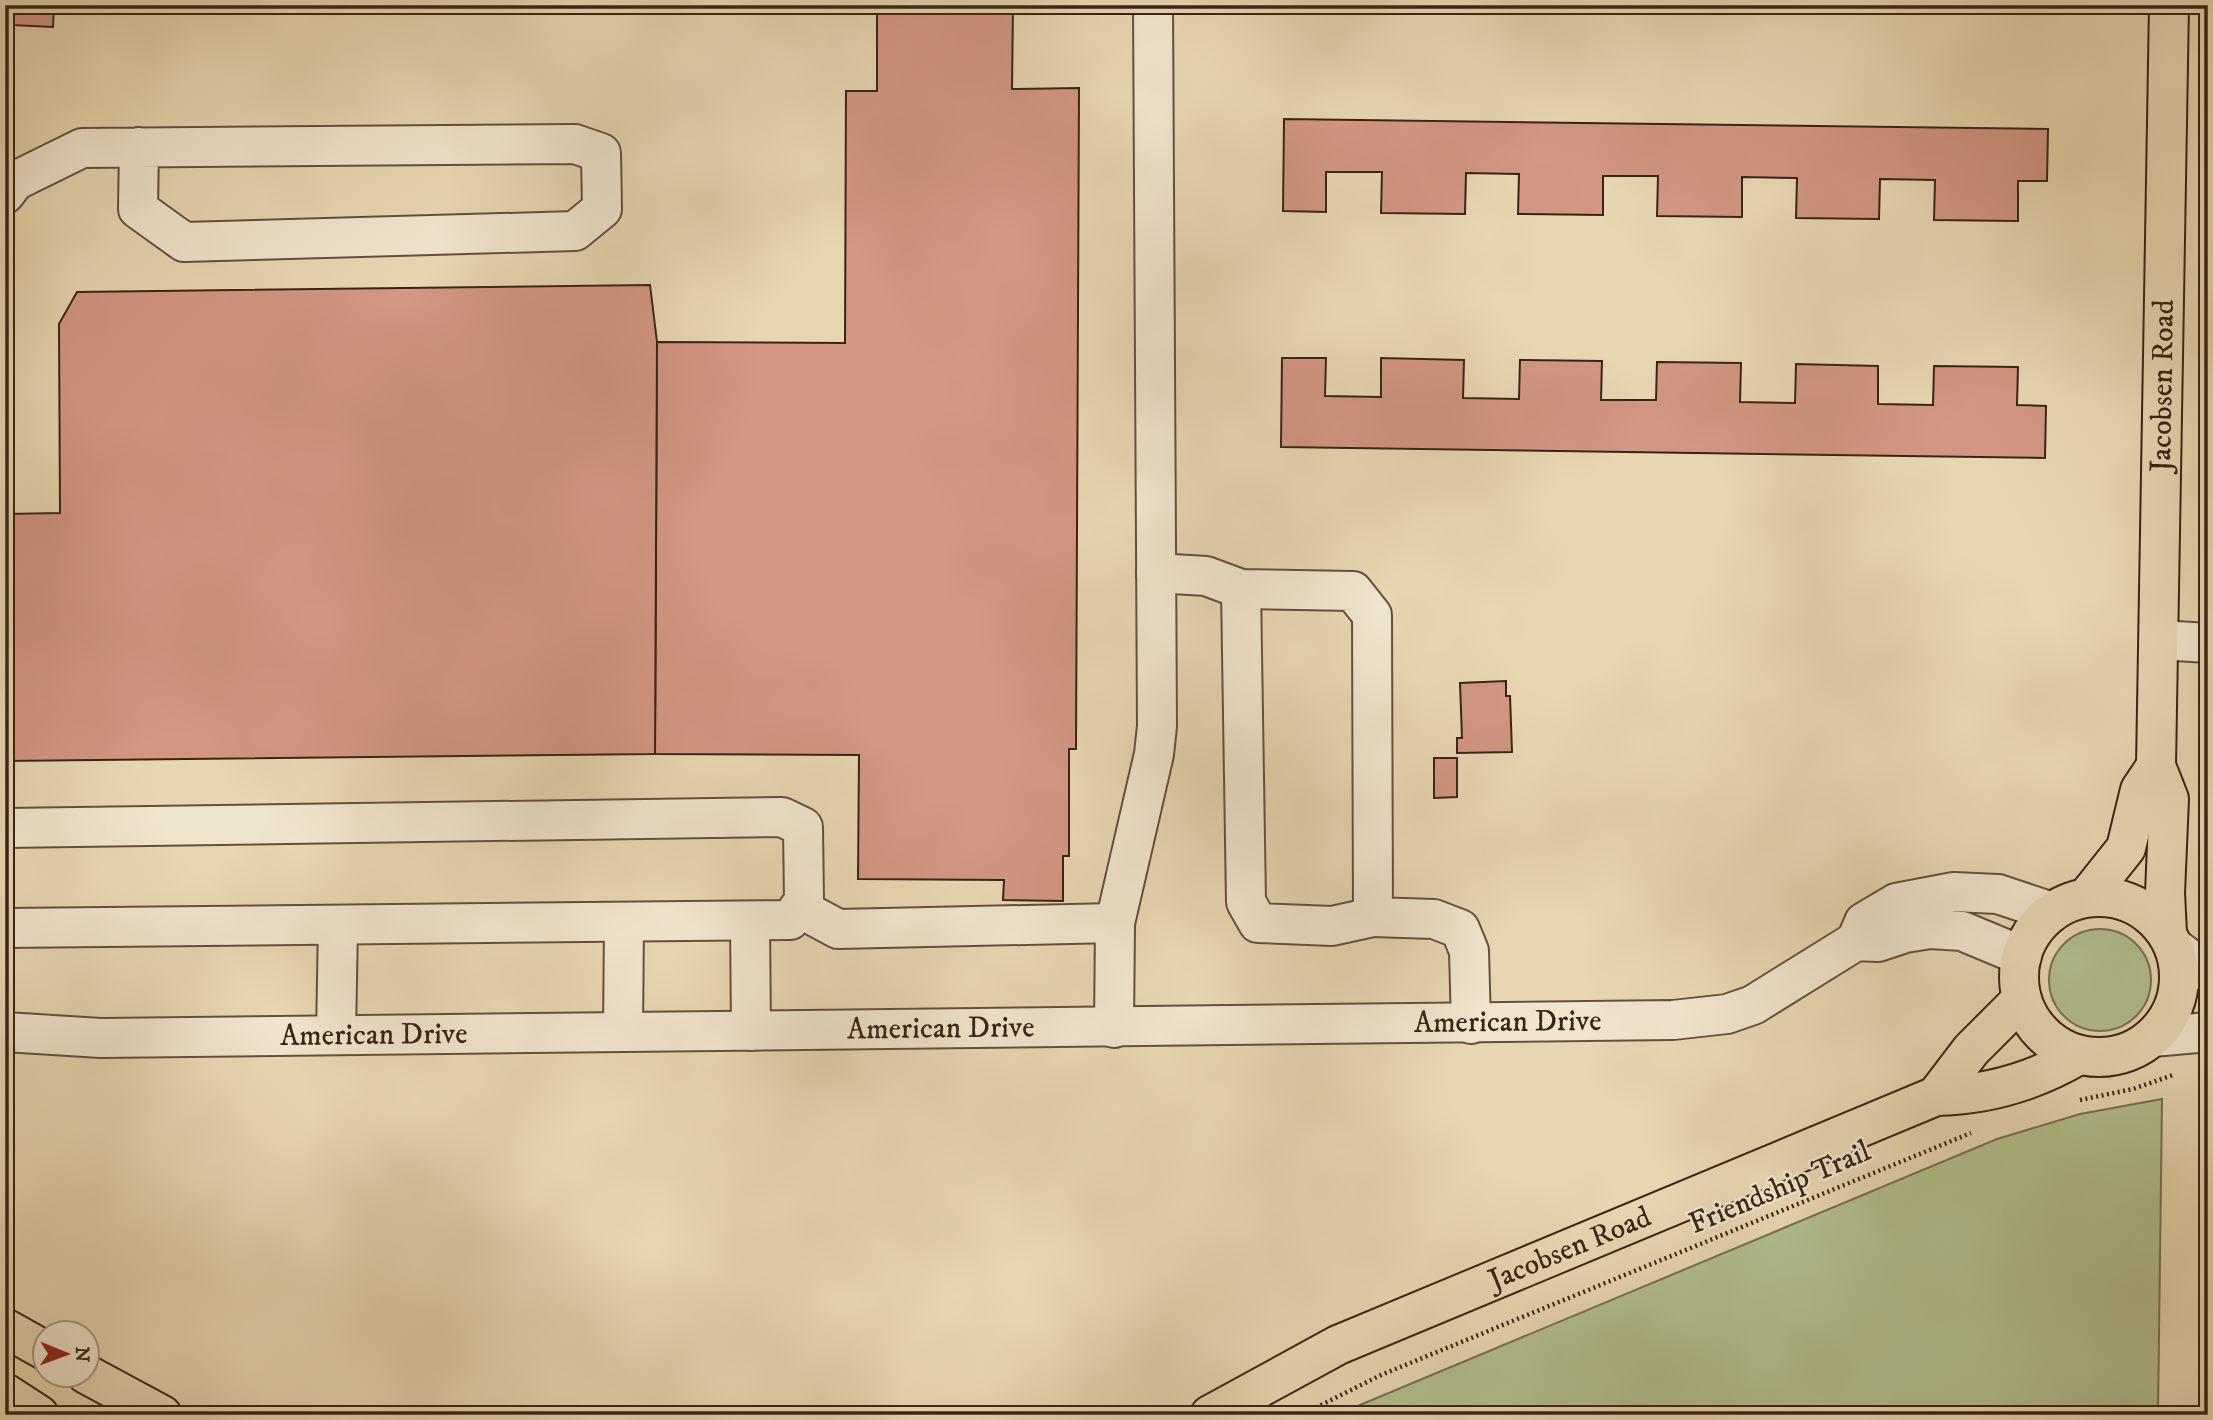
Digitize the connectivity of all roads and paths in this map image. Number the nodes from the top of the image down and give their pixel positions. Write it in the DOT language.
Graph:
graph roads {
  1 [pos="1153,5"];
  2 [pos="2169,5"];
  3 [pos="139,147"];
  4 [pos="5,194"];
  5 [pos="1156,573"];
  6 [pos="1241,589"];
  7 [pos="2160,640"];
  8 [pos="2208,643"];
  9 [pos="2156,766"];
  10 [pos="5,828"];
  11 [pos="2087,897"];
  12 [pos="799,908"];
  13 [pos="2052,912"];
  14 [pos="1373,917"];
  15 [pos="750,921"];
  16 [pos="624,922"];
  17 [pos="1115,923"];
  18 [pos="338,925"];
  19 [pos="5,928"];
  20 [pos="1856,941"];
  21 [pos="2171,941"];
  22 [pos="2022,956"];
  23 [pos="2208,973"];
  24 [pos="2022,999"];
  25 [pos="1471,1024"];
  26 [pos="1114,1028"];
  27 [pos="751,1031"];
  28 [pos="5,1032"];
  29 [pos="623,1032"];
  30 [pos="2208,1032"];
  31 [pos="336,1035"];
  32 [pos="2153,1037"];
  33 [pos="2079,1055"];
  34 [pos="2180,1073"];
  35 [pos="1936,1096"];
  36 [pos="2073,1101"];
  37 [pos="1984,1128"];
  38 [pos="5,1328"];
  39 [pos="32,1343"];
  40 [pos="102,1383"];
  41 [pos="5,1393"];
  42 [pos="39,1415"];
  43 [pos="162,1415"];
  44 [pos="1210,1415"];
  45 [pos="1301,1415"];
  1 -- 5 [label="street"];
  2 -- 7 [label="main road, Jacobsen Road"];
  3 -- 3 [label="street"];
  3 -- 4 [label="street"];
  5 -- 6 [label="street"];
  5 -- 17 [label="street"];
  6 -- 14 [label="street"];
  6 -- 14 [label="street"];
  7 -- 8 [label="street"];
  7 -- 9 [label="main road, Jacobsen Road"];
  9 -- 11 [label="main road, Jacobsen Road"];
  9 -- 21 [label="main road, Jacobsen Road"];
  10 -- 12 [label="street"];
  11 -- 13 [label="main road"];
  11 -- 21 [label="main road"];
  12 -- 15 [label="street"];
  12 -- 17 [label="street"];
  13 -- 20 [label="street, American Drive"];
  13 -- 22 [label="main road"];
  14 -- 25 [label="street"];
  15 -- 16 [label="street"];
  15 -- 27 [label="street"];
  16 -- 18 [label="street"];
  16 -- 29 [label="street"];
  17 -- 26 [label="street"];
  18 -- 19 [label="street"];
  18 -- 31 [label="street"];
  20 -- 22 [label="street, American Drive"];
  20 -- 25 [label="street, American Drive"];
  21 -- 23 [label="street"];
  21 -- 32 [label="main road"];
  22 -- 24 [label="main road"];
  24 -- 33 [label="main road"];
  24 -- 35 [label="main road"];
  25 -- 26 [label="street, American Drive"];
  26 -- 27 [label="street, American Drive"];
  27 -- 29 [label="street, American Drive"];
  28 -- 31 [label="street, American Drive"];
  29 -- 31 [label="street, American Drive"];
  30 -- 32 [label="street"];
  32 -- 33 [label="main road"];
  33 -- 35 [label="main road, Jacobsen Road"];
  34 -- 36 [label="path"];
  35 -- 44 [label="main road, Jacobsen Road"];
  37 -- 45 [label="path, Friendship Trail"];
  38 -- 39 [label="main road"];
  40 -- 43 [label="main road"];
  41 -- 42 [label="main road"];
}
